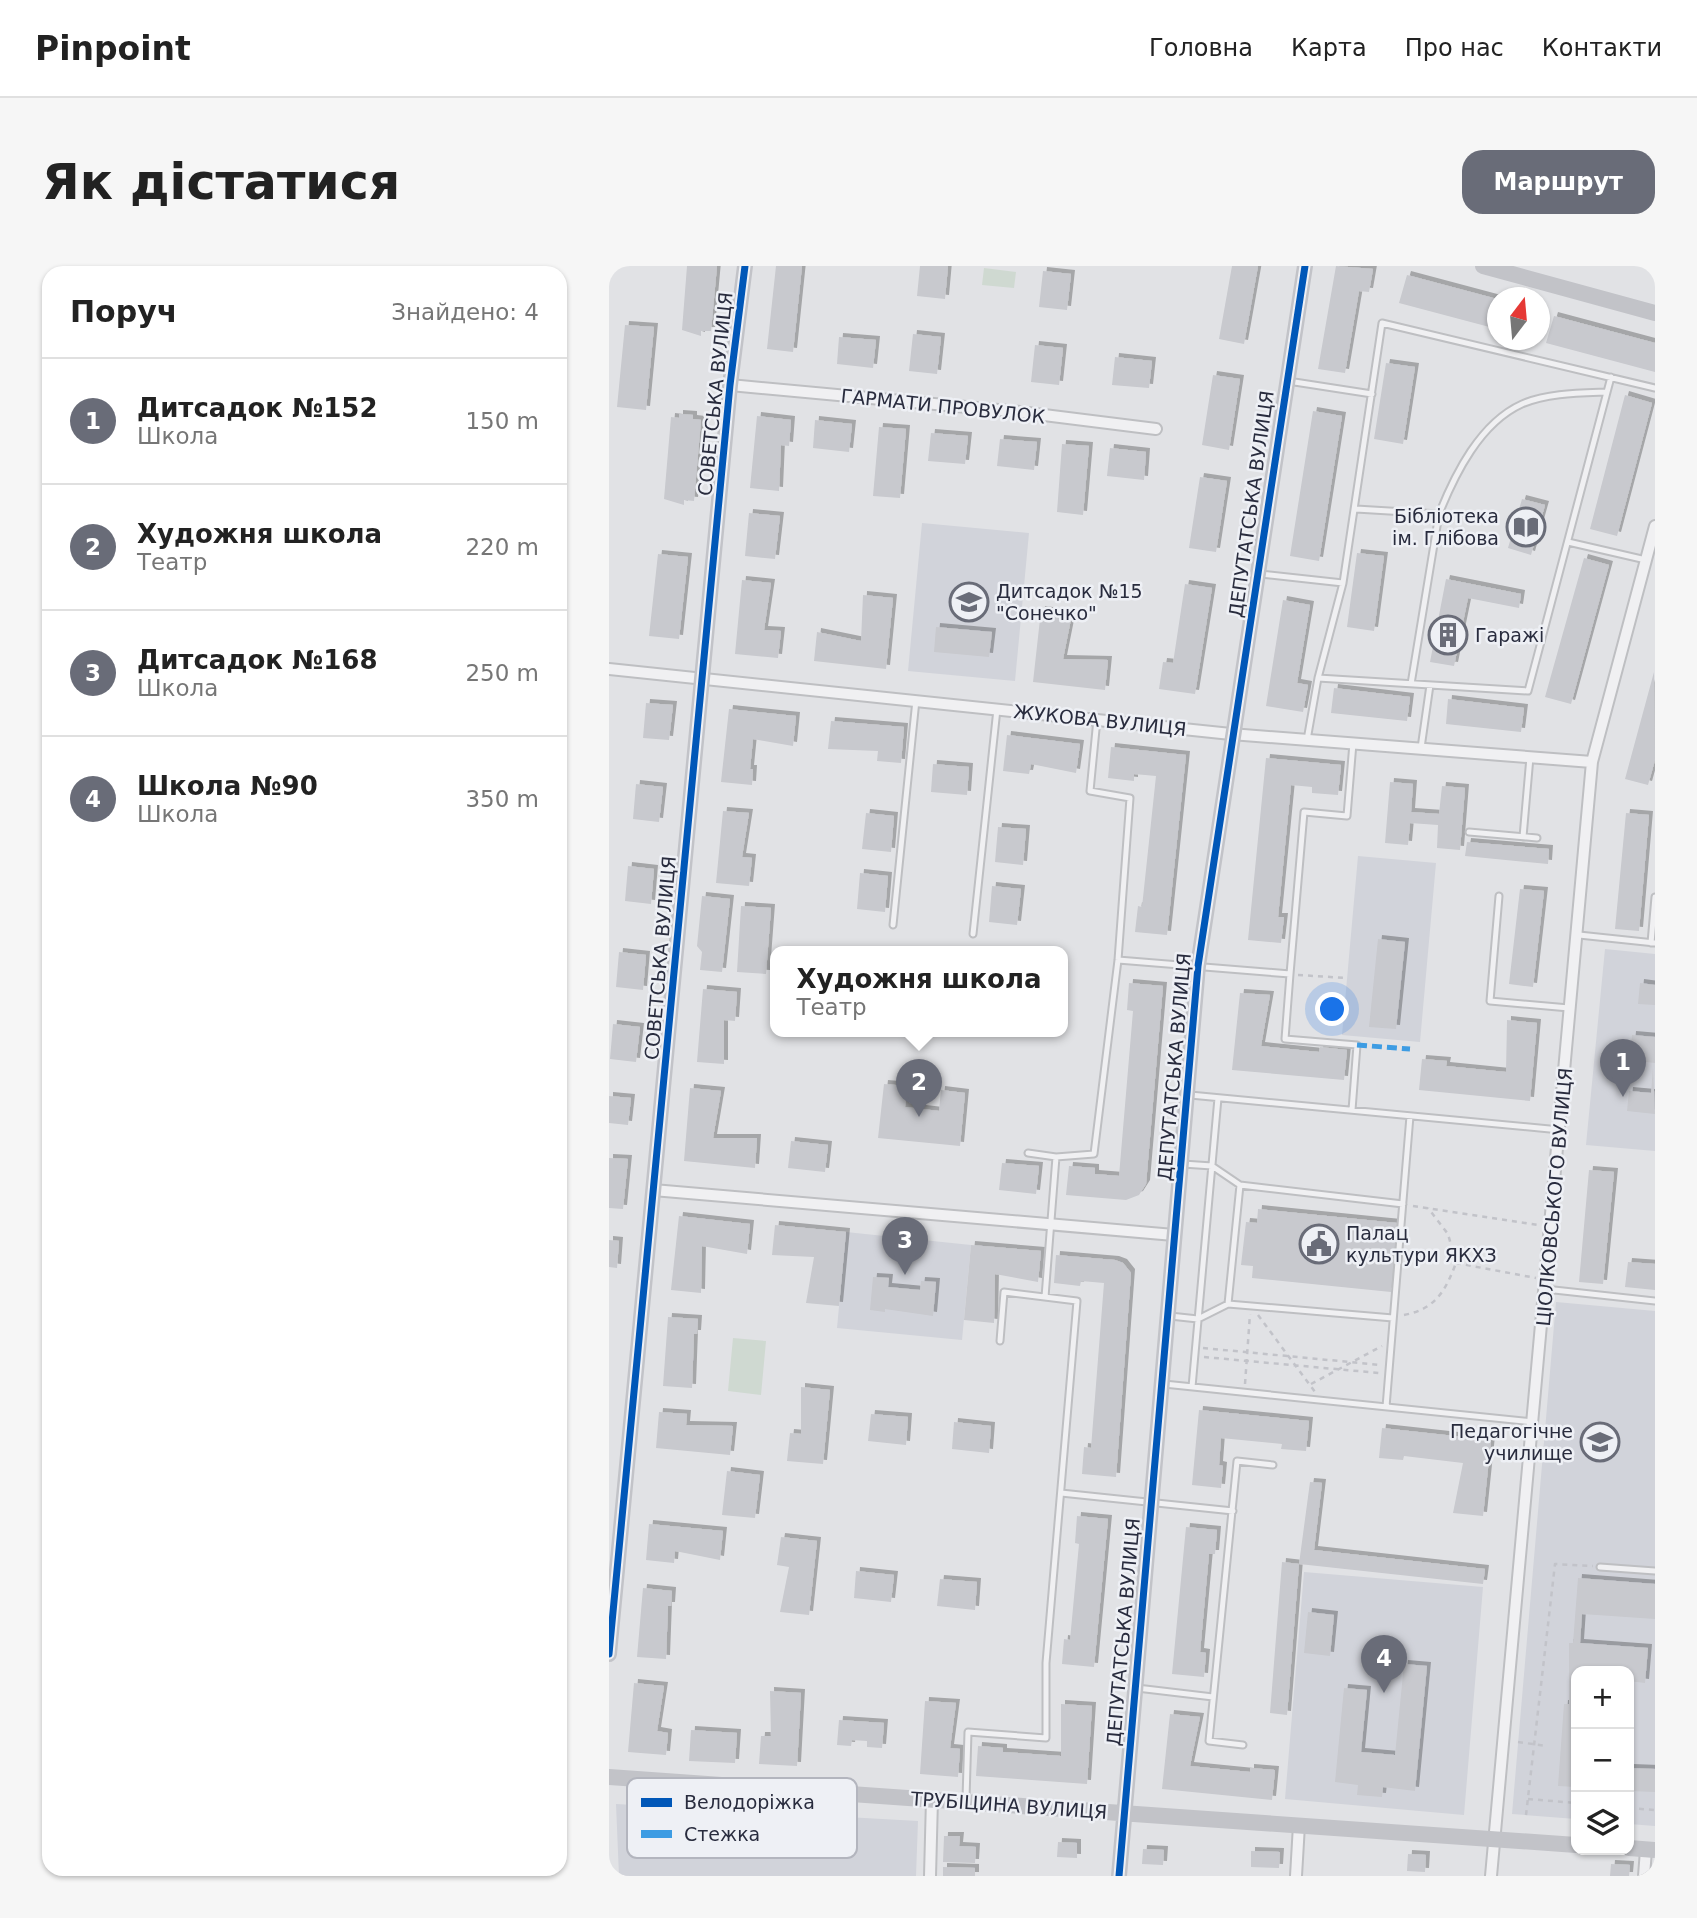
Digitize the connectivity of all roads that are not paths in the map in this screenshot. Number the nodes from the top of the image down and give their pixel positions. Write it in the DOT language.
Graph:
graph roads {
  1 [pos="745,266"];
  2 [pos="1305,266"];
  3 [pos="1483,266"];
  4 [pos="1655,313"];
  5 [pos="1611,377"];
  6 [pos="1285,381"];
  7 [pos="730,385"];
  8 [pos="1655,388"];
  9 [pos="1607,392"];
  10 [pos="1372,394"];
  11 [pos="1156,429"];
  12 [pos="1356,509"];
  13 [pos="1439,514"];
  14 [pos="1655,526"];
  15 [pos="1568,542"];
  16 [pos="1646,560"];
  17 [pos="1258,573"];
  18 [pos="1343,583"];
  19 [pos="609,669"];
  20 [pos="702,678"];
  21 [pos="1318,678"];
  22 [pos="1411,684"];
  23 [pos="1430,685"];
  24 [pos="916,700"];
  25 [pos="997,709"];
  26 [pos="1097,719"];
  27 [pos="1231,734"];
  28 [pos="1307,740"];
  29 [pos="1353,743"];
  30 [pos="1421,749"];
  31 [pos="1530,757"];
  32 [pos="1592,762"];
  33 [pos="1469,832"];
  34 [pos="1524,837"];
  35 [pos="1537,838"];
  36 [pos="1499,896"];
  37 [pos="1655,897"];
  38 [pos="894,925"];
  39 [pos="973,934"];
  40 [pos="1579,935"];
  41 [pos="1653,943"];
  42 [pos="1118,960"];
  43 [pos="1198,966"];
  44 [pos="1290,974"];
  45 [pos="1572,1008"];
  46 [pos="1187,1094"];
  47 [pos="1218,1098"];
  48 [pos="1352,1110"];
  49 [pos="1410,1116"];
  50 [pos="1560,1130"];
  51 [pos="1028,1153"];
  52 [pos="1056,1157"];
  53 [pos="1180,1164"];
  54 [pos="1212,1167"];
  55 [pos="1240,1185"];
  56 [pos="653,1190"];
  57 [pos="1403,1204"];
  58 [pos="1051,1224"];
  59 [pos="1174,1235"];
  60 [pos="1546,1284"];
  61 [pos="1045,1297"];
  62 [pos="1655,1301"];
  63 [pos="1228,1304"];
  64 [pos="1167,1316"];
  65 [pos="1393,1318"];
  66 [pos="1198,1319"];
  67 [pos="1000,1341"];
  68 [pos="1161,1384"];
  69 [pos="1192,1387"];
  70 [pos="1386,1407"];
  71 [pos="1533,1422"];
  72 [pos="1272,1465"];
  73 [pos="1061,1493"];
  74 [pos="1150,1501"];
  75 [pos="1233,1511"];
  76 [pos="1600,1566"];
  77 [pos="1655,1571"];
  78 [pos="609,1654"];
  79 [pos="1134,1687"];
  80 [pos="1213,1697"];
  81 [pos="1243,1745"];
  82 [pos="609,1777"];
  83 [pos="627,1778"];
  84 [pos="857,1794"];
  85 [pos="932,1799"];
  86 [pos="965,1802"];
  87 [pos="1122,1813"];
  88 [pos="1299,1825"];
  89 [pos="1493,1839"];
  90 [pos="1571,1844"];
  91 [pos="1650,1850"];
  92 [pos="930,1876"];
  93 [pos="1119,1876"];
  94 [pos="1296,1876"];
  95 [pos="1491,1876"];
  96 [pos="1644,1876"];
  1 -- 7 [label="street, СОВЕТСЬКА ВУЛИЦЯ"];
  2 -- 6 [label="street, ДЕПУТАТСЬКА ВУЛИЦЯ"];
  3 -- 4 [label="street"];
  5 -- 8 [label="lane"];
  5 -- 9 [label="lane"];
  5 -- 10 [label="lane"];
  6 -- 10 [label="lane"];
  6 -- 17 [label="street, ДЕПУТАТСЬКА ВУЛИЦЯ"];
  7 -- 11 [label="street, ГАРМАТИ ПРОВУЛОК"];
  7 -- 20 [label="street, СОВЕТСЬКА ВУЛИЦЯ"];
  9 -- 13 [label="lane"];
  9 -- 15 [label="lane"];
  10 -- 12 [label="lane"];
  12 -- 13 [label="lane"];
  12 -- 18 [label="lane"];
  13 -- 22 [label="lane"];
  14 -- 16 [label="street, ЦІОЛКОВСЬКОГО ВУЛИЦЯ"];
  15 -- 16 [label="lane"];
  15 -- 23 [label="lane"];
  16 -- 32 [label="street, ЦІОЛКОВСЬКОГО ВУЛИЦЯ"];
  17 -- 18 [label="lane"];
  17 -- 27 [label="street, ДЕПУТАТСЬКА ВУЛИЦЯ"];
  18 -- 21 [label="lane"];
  19 -- 20 [label="street, ЖУКОВА ВУЛИЦЯ"];
  20 -- 24 [label="street, ЖУКОВА ВУЛИЦЯ"];
  20 -- 56 [label="street, СОВЕТСЬКА ВУЛИЦЯ"];
  21 -- 22 [label="lane"];
  21 -- 28 [label="lane"];
  22 -- 23 [label="lane"];
  23 -- 30 [label="lane"];
  24 -- 25 [label="street, ЖУКОВА ВУЛИЦЯ"];
  24 -- 38 [label="lane"];
  25 -- 26 [label="street, ЖУКОВА ВУЛИЦЯ"];
  25 -- 39 [label="lane"];
  26 -- 27 [label="street, ЖУКОВА ВУЛИЦЯ"];
  26 -- 42 [label="lane"];
  27 -- 28 [label="street, ЖУКОВА ВУЛИЦЯ"];
  27 -- 43 [label="street, ДЕПУТАТСЬКА ВУЛИЦЯ"];
  28 -- 29 [label="street, ЖУКОВА ВУЛИЦЯ"];
  29 -- 30 [label="street, ЖУКОВА ВУЛИЦЯ"];
  29 -- 44 [label="lane"];
  30 -- 31 [label="street, ЖУКОВА ВУЛИЦЯ"];
  31 -- 32 [label="street, ЖУКОВА ВУЛИЦЯ"];
  31 -- 34 [label="lane"];
  32 -- 40 [label="street, ЦІОЛКОВСЬКОГО ВУЛИЦЯ"];
  33 -- 34 [label="lane"];
  34 -- 35 [label="lane"];
  36 -- 45 [label="lane"];
  37 -- 41 [label="lane"];
  40 -- 41 [label="lane"];
  40 -- 45 [label="street, ЦІОЛКОВСЬКОГО ВУЛИЦЯ"];
  42 -- 43 [label="lane"];
  42 -- 52 [label="lane"];
  43 -- 44 [label="lane"];
  43 -- 46 [label="street, ДЕПУТАТСЬКА ВУЛИЦЯ"];
  44 -- 48 [label="lane"];
  45 -- 50 [label="street, ЦІОЛКОВСЬКОГО ВУЛИЦЯ"];
  46 -- 47 [label="lane"];
  46 -- 53 [label="street, ДЕПУТАТСЬКА ВУЛИЦЯ"];
  47 -- 48 [label="lane"];
  47 -- 54 [label="lane"];
  48 -- 49 [label="lane"];
  49 -- 50 [label="lane"];
  49 -- 57 [label="lane"];
  50 -- 60 [label="street, ЦІОЛКОВСЬКОГО ВУЛИЦЯ"];
  51 -- 52 [label="lane"];
  52 -- 58 [label="lane"];
  53 -- 54 [label="lane"];
  53 -- 59 [label="street, ДЕПУТАТСЬКА ВУЛИЦЯ"];
  54 -- 55 [label="lane"];
  54 -- 66 [label="lane"];
  55 -- 57 [label="lane"];
  55 -- 63 [label="lane"];
  56 -- 58 [label="street"];
  56 -- 78 [label="street, СОВЕТСЬКА ВУЛИЦЯ"];
  57 -- 65 [label="lane"];
  58 -- 59 [label="street"];
  58 -- 61 [label="lane"];
  59 -- 64 [label="street, ДЕПУТАТСЬКА ВУЛИЦЯ"];
  60 -- 62 [label="lane"];
  60 -- 71 [label="street, ЦІОЛКОВСЬКОГО ВУЛИЦЯ"];
  61 -- 67 [label="lane"];
  61 -- 73 [label="lane"];
  63 -- 65 [label="lane"];
  63 -- 66 [label="lane"];
  64 -- 66 [label="lane"];
  64 -- 68 [label="street, ДЕПУТАТСЬКА ВУЛИЦЯ"];
  65 -- 70 [label="lane"];
  66 -- 69 [label="lane"];
  68 -- 69 [label="lane"];
  68 -- 74 [label="street, ДЕПУТАТСЬКА ВУЛИЦЯ"];
  69 -- 70 [label="lane"];
  70 -- 71 [label="lane"];
  71 -- 89 [label="street, ЦІОЛКОВСЬКОГО ВУЛИЦЯ"];
  72 -- 75 [label="lane"];
  73 -- 74 [label="lane"];
  73 -- 86 [label="lane"];
  74 -- 75 [label="lane"];
  74 -- 79 [label="street, ДЕПУТАТСЬКА ВУЛИЦЯ"];
  75 -- 80 [label="lane"];
  76 -- 77 [label="lane"];
  79 -- 80 [label="lane"];
  79 -- 87 [label="street, ДЕПУТАТСЬКА ВУЛИЦЯ"];
  80 -- 81 [label="lane"];
  82 -- 83 [label="street, ТРУБІЦИНА ВУЛИЦЯ"];
  84 -- 85 [label="street, ТРУБІЦИНА ВУЛИЦЯ"];
  85 -- 86 [label="street, ТРУБІЦИНА ВУЛИЦЯ"];
  85 -- 92 [label="street"];
  86 -- 87 [label="street, ТРУБІЦИНА ВУЛИЦЯ"];
  87 -- 88 [label="street, ТРУБІЦИНА ВУЛИЦЯ"];
  87 -- 93 [label="street, ДЕПУТАТСЬКА ВУЛИЦЯ"];
  88 -- 89 [label="street, ТРУБІЦИНА ВУЛИЦЯ"];
  88 -- 94 [label="street"];
  89 -- 90 [label="street, ТРУБІЦИНА ВУЛИЦЯ"];
  89 -- 95 [label="street, ЦІОЛКОВСЬКОГО ВУЛИЦЯ"];
  91 -- 96 [label="street"];
}
